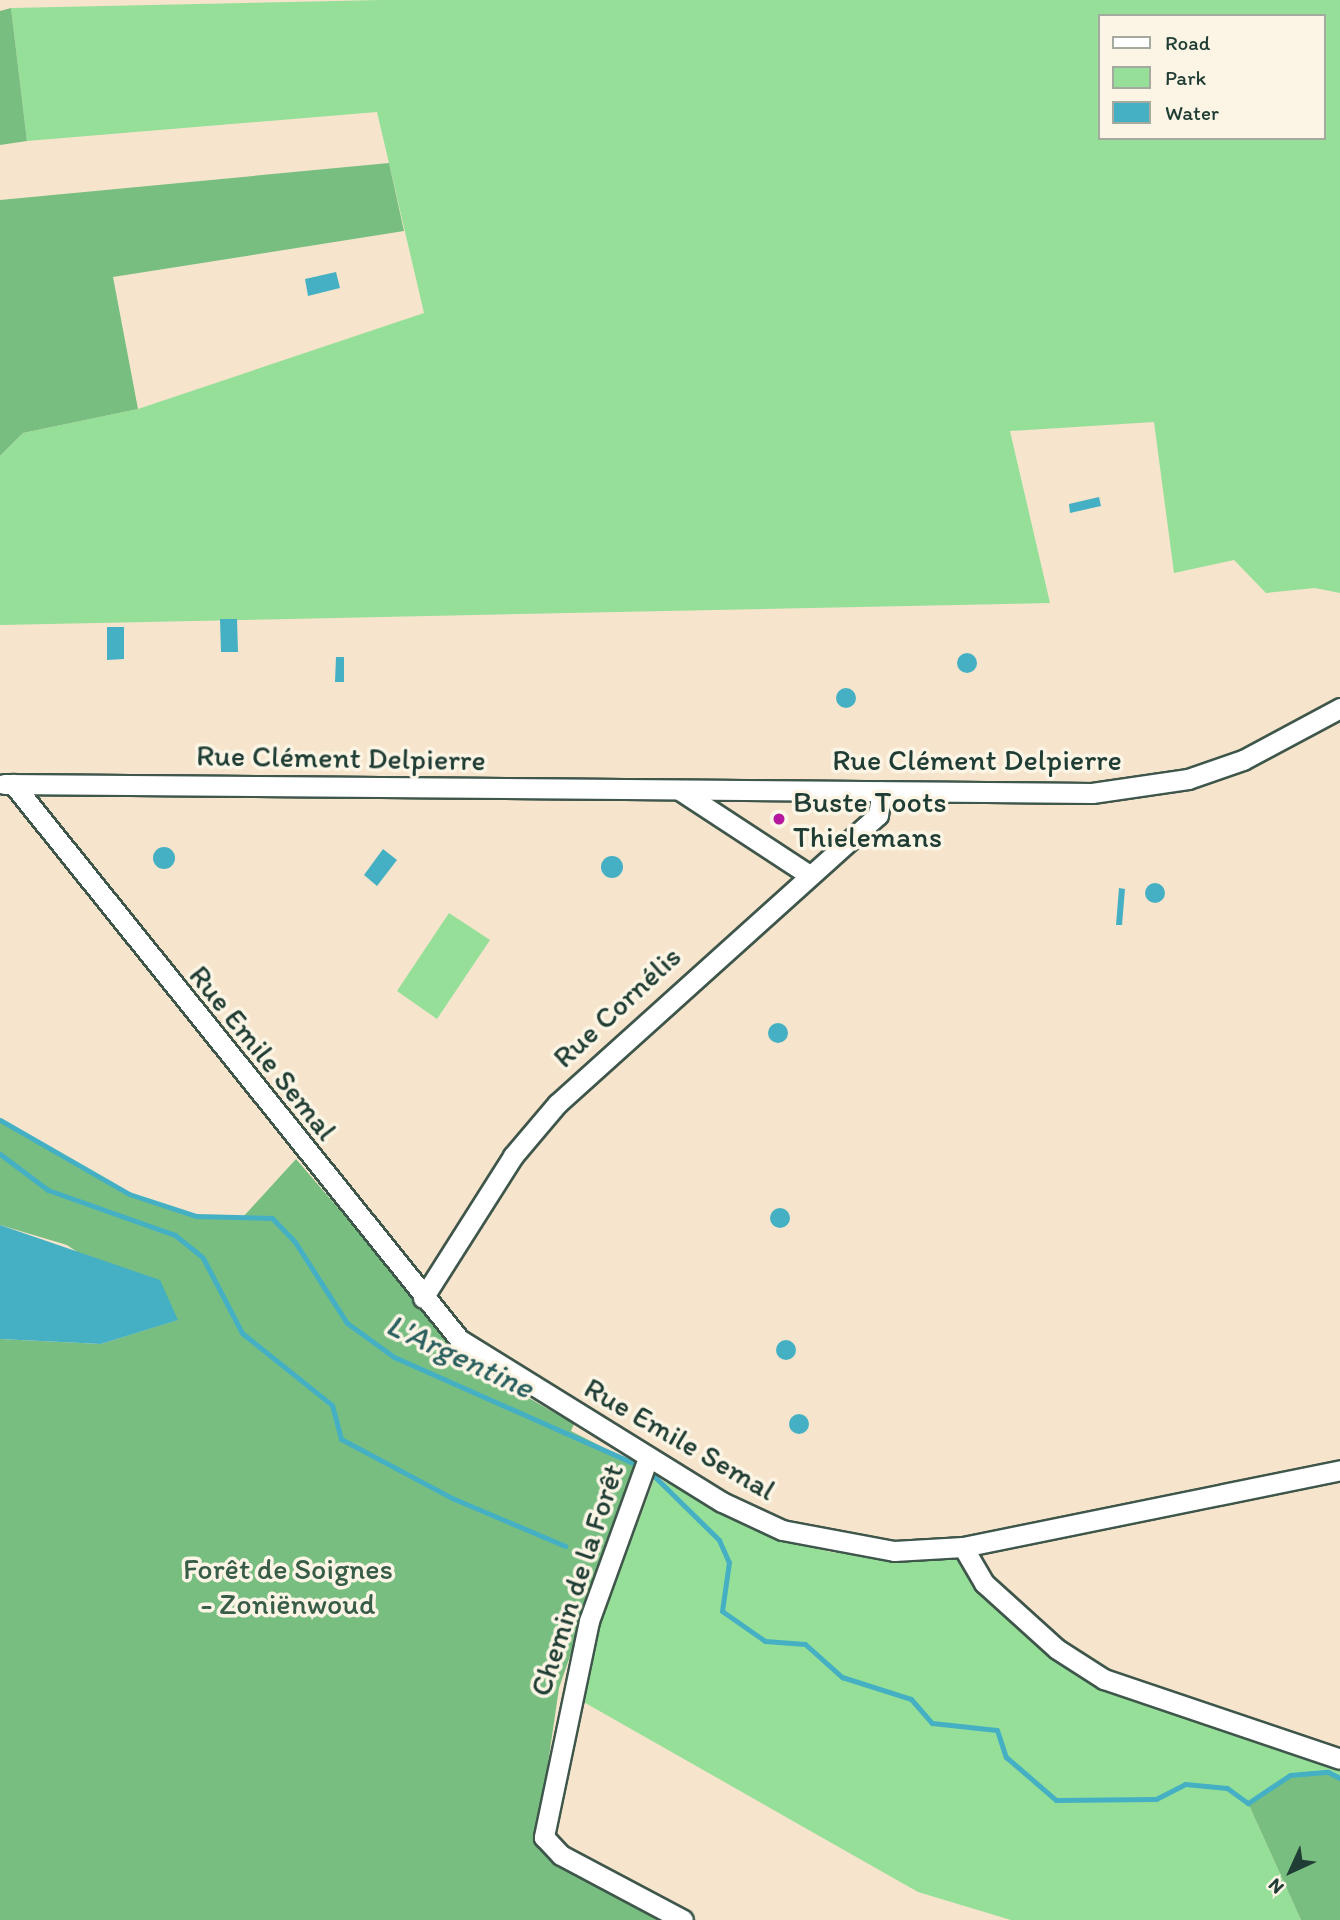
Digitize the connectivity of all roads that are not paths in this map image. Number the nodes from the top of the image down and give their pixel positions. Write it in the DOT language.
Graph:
graph roads {
  1 [pos="1340,708"];
  2 [pos="7,784"];
  3 [pos="681,791"];
  4 [pos="882,791"];
  5 [pos="808,874"];
  6 [pos="424,1298"];
  7 [pos="648,1458"];
  8 [pos="1340,1470"];
  9 [pos="963,1547"];
  10 [pos="1340,1759"];
  11 [pos="683,1920"];
  1 -- 4 [label="street, Rue Clément Delpierre"];
  2 -- 3 [label="street, Rue Clément Delpierre"];
  2 -- 6 [label="street, Rue Emile Semal"];
  3 -- 4 [label="street, Rue Clément Delpierre"];
  3 -- 5 [label="street"];
  4 -- 5 [label="street, Rue Cornélis"];
  5 -- 6 [label="street, Rue Cornélis"];
  6 -- 7 [label="street, Rue Emile Semal"];
  7 -- 9 [label="street, Rue Emile Semal"];
  7 -- 11 [label="street, Chemin de la Forêt"];
  8 -- 9 [label="street, Rue Emile Semal"];
  9 -- 10 [label="street"];
}
